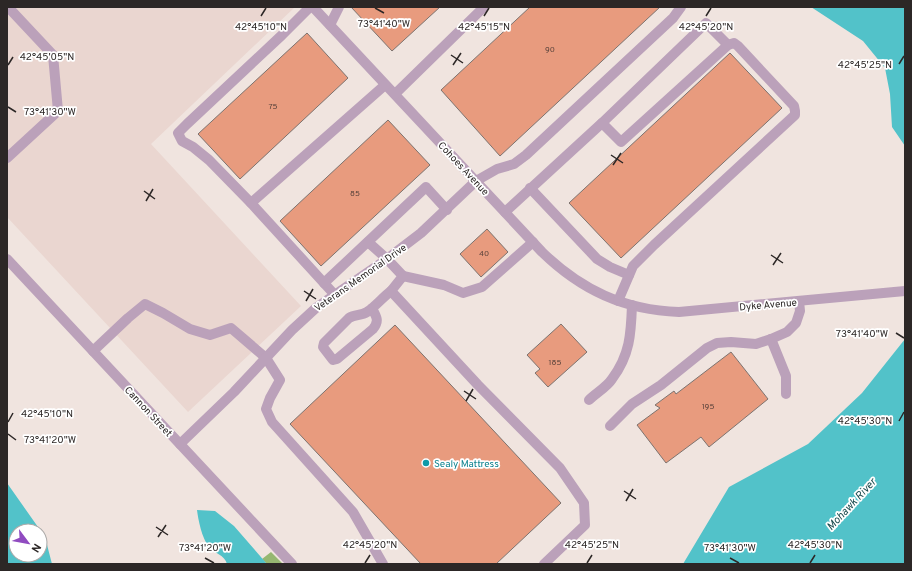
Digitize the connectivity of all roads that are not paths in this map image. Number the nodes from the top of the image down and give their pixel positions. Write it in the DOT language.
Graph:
graph roads {
  1 [pos="8,7"];
  2 [pos="311,7"];
  3 [pos="339,7"];
  4 [pos="484,7"];
  5 [pos="681,7"];
  6 [pos="330,25"];
  7 [pos="728,45"];
  8 [pos="386,85"];
  9 [pos="395,94"];
  10 [pos="602,123"];
  11 [pos="7,158"];
  12 [pos="476,181"];
  13 [pos="530,188"];
  14 [pos="251,203"];
  15 [pos="447,210"];
  16 [pos="504,212"];
  17 [pos="368,242"];
  18 [pos="533,242"];
  19 [pos="387,258"];
  20 [pos="7,259"];
  21 [pos="629,275"];
  22 [pos="403,276"];
  23 [pos="324,283"];
  24 [pos="391,291"];
  25 [pos="905,291"];
  26 [pos="334,294"];
  27 [pos="618,301"];
  28 [pos="799,301"];
  29 [pos="632,305"];
  30 [pos="372,308"];
  31 [pos="771,340"];
  32 [pos="94,351"];
  33 [pos="266,358"];
  34 [pos="786,394"];
  35 [pos="589,400"];
  36 [pos="610,426"];
  37 [pos="180,444"];
  38 [pos="292,564"];
  39 [pos="384,564"];
  40 [pos="544,564"];
  1 -- 11 [label="street"];
  2 -- 6 [label="street, Cohoes Avenue"];
  2 -- 14 [label="street"];
  3 -- 6 [label="street"];
  4 -- 9 [label="street"];
  5 -- 12 [label="street, Veterans Memorial Drive"];
  6 -- 8 [label="street, Cohoes Avenue"];
  7 -- 10 [label="street"];
  7 -- 10 [label="street"];
  7 -- 21 [label="street"];
  8 -- 9 [label="street, Cohoes Avenue"];
  8 -- 14 [label="street"];
  9 -- 12 [label="street, Cohoes Avenue"];
  10 -- 13 [label="street"];
  12 -- 15 [label="street, Veterans Memorial Drive"];
  12 -- 16 [label="street, Cohoes Avenue"];
  13 -- 16 [label="street"];
  13 -- 21 [label="street"];
  14 -- 23 [label="street"];
  15 -- 17 [label="street"];
  15 -- 19 [label="street, Veterans Memorial Drive"];
  16 -- 18 [label="street, Cohoes Avenue"];
  17 -- 19 [label="street"];
  17 -- 23 [label="street"];
  18 -- 22 [label="street"];
  18 -- 27 [label="street, Cohoes Avenue"];
  19 -- 22 [label="street"];
  19 -- 26 [label="street, Veterans Memorial Drive"];
  20 -- 32 [label="street, Cannon Street"];
  21 -- 27 [label="street"];
  22 -- 24 [label="street"];
  23 -- 26 [label="street"];
  24 -- 30 [label="street"];
  24 -- 40 [label="street"];
  25 -- 28 [label="street, Dyke Avenue"];
  26 -- 33 [label="street, Veterans Memorial Drive"];
  27 -- 29 [label="street, Cohoes Avenue"];
  28 -- 29 [label="street, Dyke Avenue"];
  28 -- 31 [label="street"];
  29 -- 35 [label="street"];
  30 -- 30 [label="street"];
  31 -- 34 [label="street"];
  31 -- 36 [label="street"];
  32 -- 33 [label="street"];
  32 -- 37 [label="street, Cannon Street"];
  33 -- 37 [label="street, Veterans Memorial Drive"];
  33 -- 39 [label="street"];
  37 -- 38 [label="street, Cannon Street"];
}
